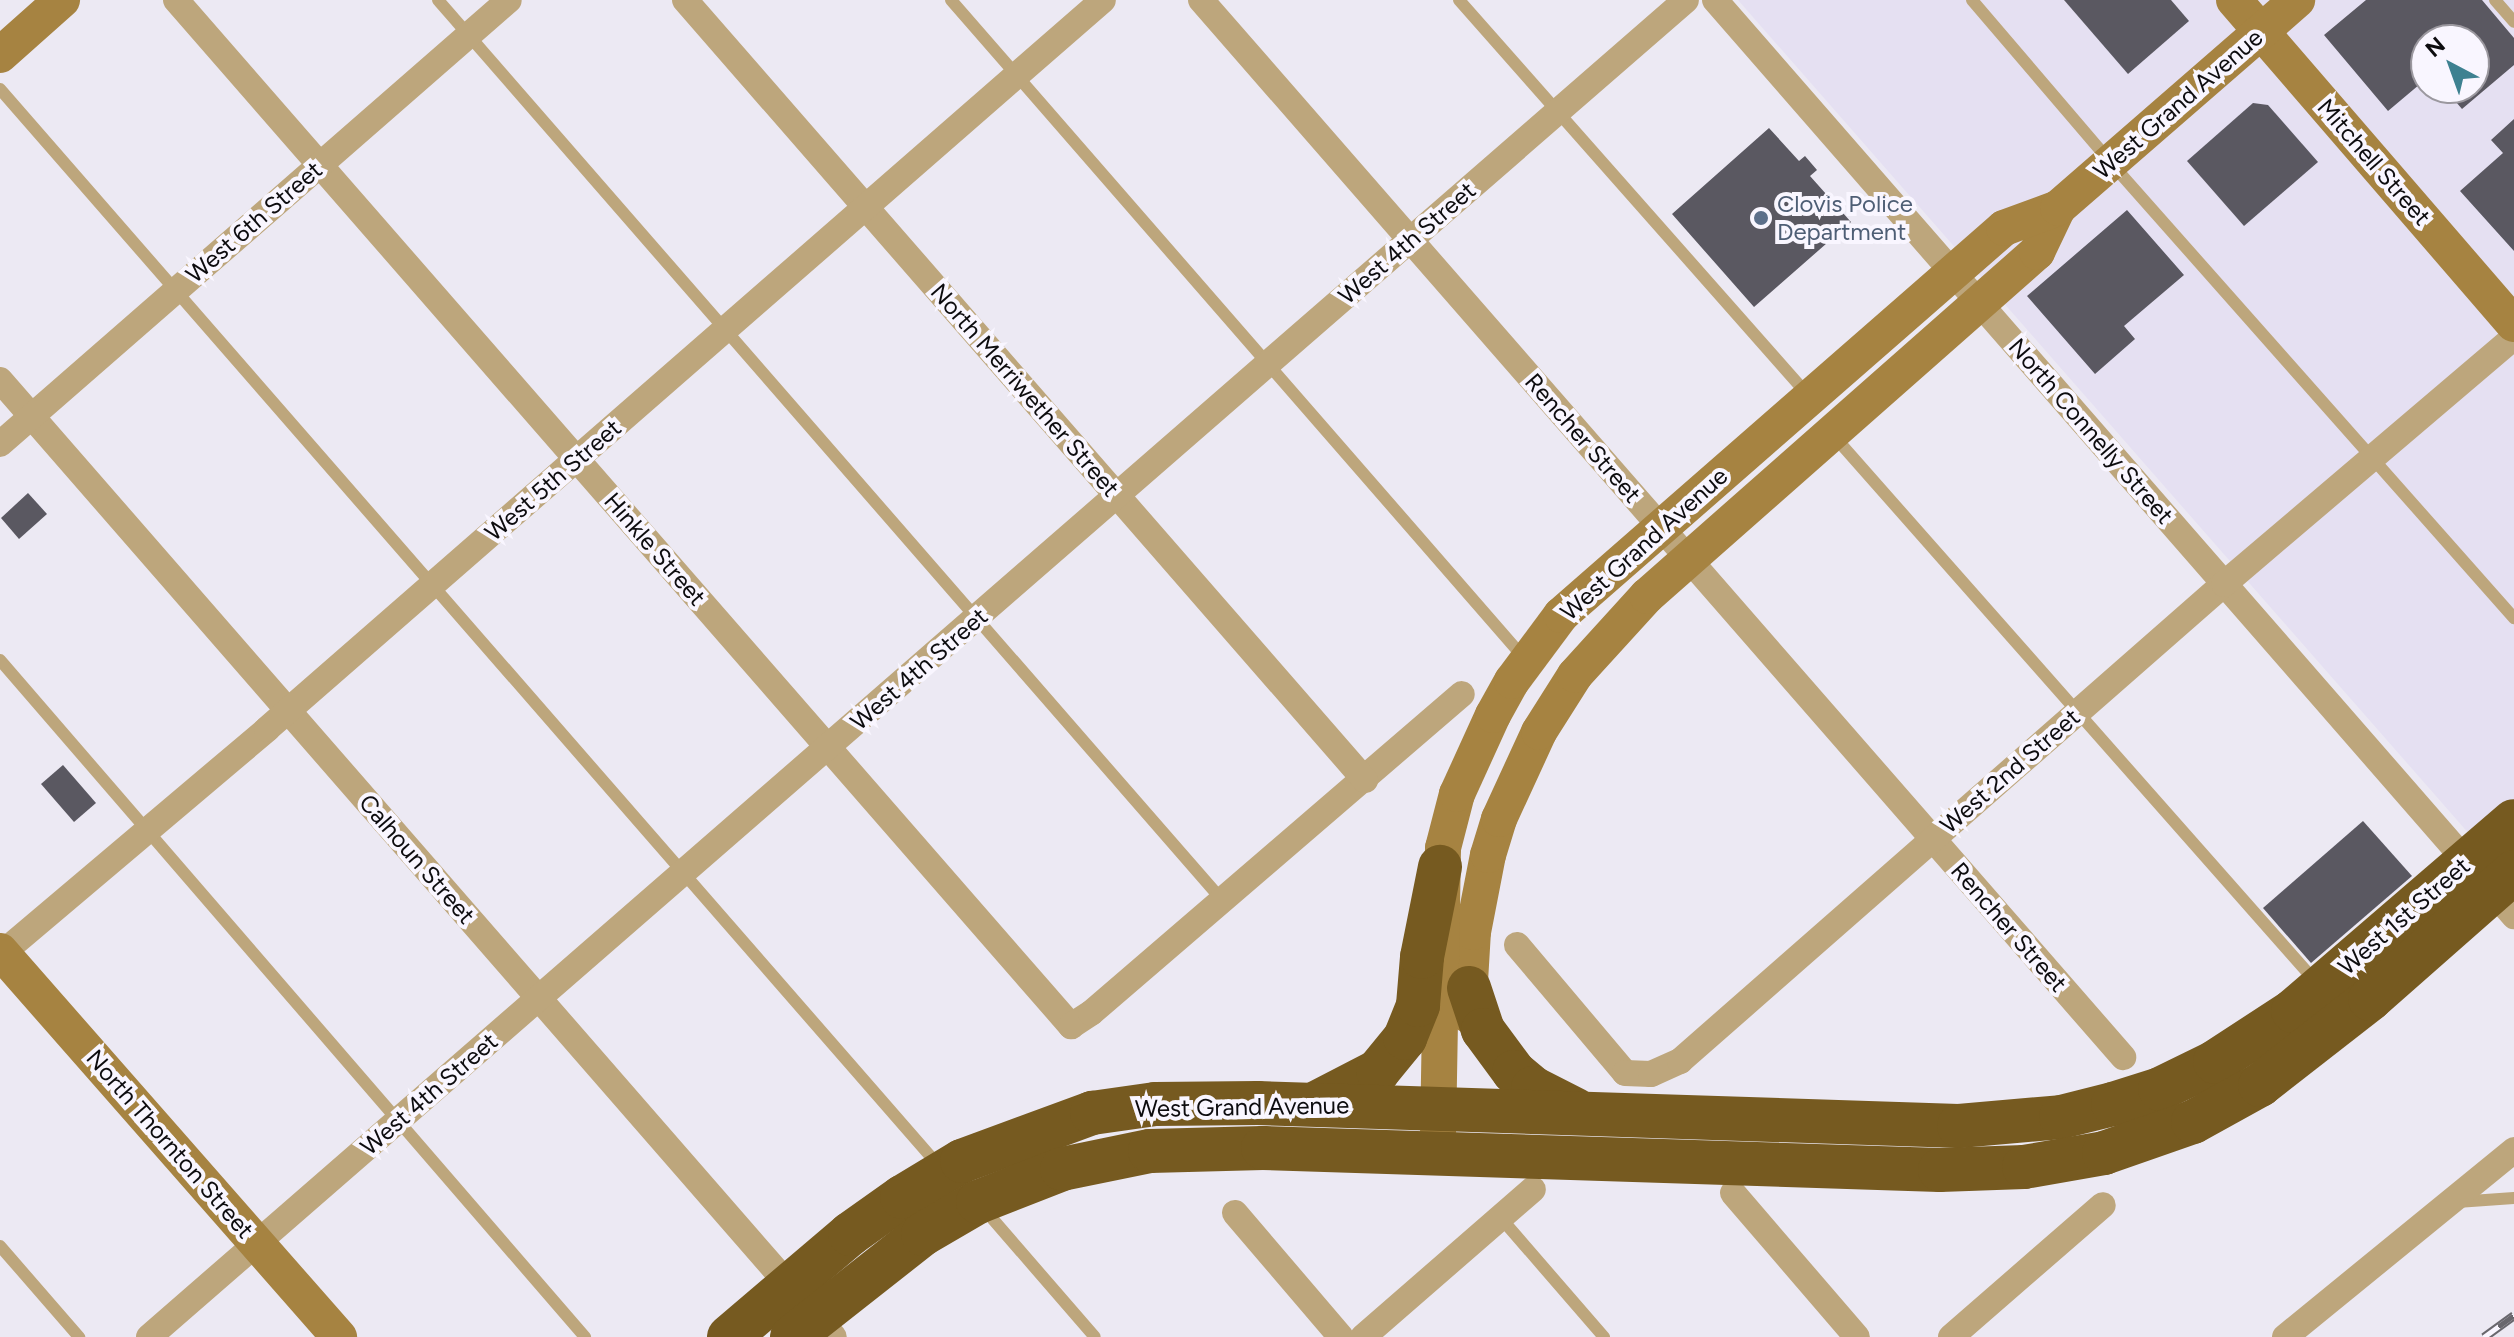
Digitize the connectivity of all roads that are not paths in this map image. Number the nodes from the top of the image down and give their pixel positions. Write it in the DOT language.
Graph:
graph roads {
  1 [pos="62,0"];
  2 [pos="176,0"];
  3 [pos="438,0"];
  4 [pos="509,0"];
  5 [pos="685,0"];
  6 [pos="951,0"];
  7 [pos="1103,0"];
  8 [pos="1201,0"];
  9 [pos="1459,0"];
  10 [pos="1686,0"];
  11 [pos="1715,0"];
  12 [pos="1972,0"];
  13 [pos="2234,0"];
  14 [pos="2297,0"];
  15 [pos="2495,0"];
  16 [pos="2514,22"];
  17 [pos="2261,31"];
  18 [pos="469,35"];
  19 [pos="0,55"];
  20 [pos="1018,75"];
  21 [pos="0,89"];
  22 [pos="1559,111"];
  23 [pos="2111,163"];
  24 [pos="320,165"];
  25 [pos="866,207"];
  26 [pos="2058,208"];
  27 [pos="1411,240"];
  28 [pos="1953,273"];
  29 [pos="174,292"];
  30 [pos="1979,303"];
  31 [pos="2514,324"];
  32 [pos="726,329"];
  33 [pos="2514,337"];
  34 [pos="1266,366"];
  35 [pos="0,380"];
  36 [pos="1810,398"];
  37 [pos="31,416"];
  38 [pos="1832,433"];
  39 [pos="0,444"];
  40 [pos="2373,457"];
  41 [pos="576,459"];
  42 [pos="1118,496"];
  43 [pos="1661,527"];
  44 [pos="1689,560"];
  45 [pos="2224,584"];
  46 [pos="430,587"];
  47 [pos="979,617"];
  48 [pos="2514,618"];
  49 [pos="0,660"];
  50 [pos="1527,661"];
  51 [pos="1462,694"];
  52 [pos="288,711"];
  53 [pos="2076,714"];
  54 [pos="828,748"];
  55 [pos="1365,780"];
  56 [pos="2514,821"];
  57 [pos="148,830"];
  58 [pos="1932,839"];
  59 [pos="1440,867"];
  60 [pos="685,873"];
  61 [pos="2497,886"];
  62 [pos="1223,901"];
  63 [pos="1517,945"];
  64 [pos="1,953"];
  65 [pos="1469,988"];
  66 [pos="540,999"];
  67 [pos="2307,999"];
  68 [pos="2123,1057"];
  69 [pos="1314,1104"];
  70 [pos="1451,1108"];
  71 [pos="1585,1114"];
  72 [pos="400,1120"];
  73 [pos="2514,1150"];
  74 [pos="1449,1154"];
  75 [pos="944,1171"];
  76 [pos="1533,1189"];
  77 [pos="1733,1193"];
  78 [pos="2514,1198"];
  79 [pos="978,1202"];
  80 [pos="2451,1202"];
  81 [pos="2103,1205"];
  82 [pos="1235,1213"];
  83 [pos="1500,1217"];
  84 [pos="256,1242"];
  85 [pos="0,1246"];
  86 [pos="808,1319"];
  87 [pos="79,1337"];
  88 [pos="149,1337"];
  89 [pos="339,1337"];
  90 [pos="585,1337"];
  91 [pos="729,1337"];
  92 [pos="1095,1337"];
  93 [pos="1341,1337"];
  94 [pos="1363,1337"];
  95 [pos="1604,1337"];
  96 [pos="1857,1337"];
  97 [pos="1951,1337"];
  98 [pos="2285,1337"];
  1 -- 19 [label="main road"];
  2 -- 24 [label="street, Hinkle Street"];
  3 -- 18 [label="lane"];
  4 -- 18 [label="street, West 6th Street"];
  5 -- 25 [label="street, North Merriwether Street"];
  6 -- 20 [label="lane"];
  7 -- 20 [label="street, West 5th Street"];
  8 -- 27 [label="street, Rencher Street"];
  9 -- 22 [label="lane"];
  10 -- 22 [label="street, West 4th Street"];
  11 -- 28 [label="street, North Connelly Street"];
  12 -- 23 [label="lane"];
  13 -- 17 [label="main road, Mitchell Street"];
  14 -- 17 [label="main road, West Grand Avenue"];
  15 -- 16 [label="lane"];
  17 -- 23 [label="main road, West Grand Avenue"];
  17 -- 31 [label="main road, Mitchell Street"];
  18 -- 24 [label="street, West 6th Street"];
  18 -- 32 [label="lane"];
  20 -- 25 [label="street, West 5th Street"];
  20 -- 34 [label="lane"];
  21 -- 29 [label="lane"];
  22 -- 27 [label="street, West 4th Street"];
  22 -- 36 [label="lane"];
  23 -- 26 [label="main road, West Grand Avenue"];
  23 -- 40 [label="lane"];
  24 -- 29 [label="street, West 6th Street"];
  24 -- 41 [label="street, Hinkle Street"];
  25 -- 32 [label="street, West 5th Street"];
  25 -- 42 [label="street, North Merriwether Street"];
  26 -- 28 [label="main road, West Grand Avenue"];
  26 -- 30 [label="main road, West Grand Avenue"];
  27 -- 34 [label="street, West 4th Street"];
  27 -- 43 [label="street, Rencher Street"];
  28 -- 30 [label="street, North Connelly Street"];
  28 -- 36 [label="main road, West Grand Avenue"];
  29 -- 37 [label="street, West 6th Street"];
  29 -- 46 [label="lane"];
  30 -- 38 [label="main road, West Grand Avenue"];
  30 -- 45 [label="street, North Connelly Street"];
  32 -- 41 [label="street, West 5th Street"];
  32 -- 47 [label="lane"];
  33 -- 40 [label="street, West 2nd Street"];
  34 -- 42 [label="street, West 4th Street"];
  34 -- 50 [label="lane"];
  35 -- 37 [label="street, Calhoun Street"];
  36 -- 43 [label="main road, West Grand Avenue"];
  37 -- 39 [label="street, West 6th Street"];
  37 -- 52 [label="street, Calhoun Street"];
  38 -- 44 [label="main road, West Grand Avenue"];
  38 -- 53 [label="lane"];
  40 -- 45 [label="street, West 2nd Street"];
  40 -- 48 [label="lane"];
  41 -- 46 [label="street, West 5th Street"];
  41 -- 54 [label="street, Hinkle Street"];
  42 -- 47 [label="street, West 4th Street"];
  42 -- 55 [label="street, North Merriwether Street"];
  43 -- 44 [label="street, Rencher Street"];
  43 -- 50 [label="main road, West Grand Avenue"];
  44 -- 58 [label="street, Rencher Street"];
  44 -- 65 [label="main road, West Grand Avenue"];
  45 -- 53 [label="street, West 2nd Street"];
  45 -- 61 [label="street, North Connelly Street"];
  46 -- 52 [label="street, West 5th Street"];
  46 -- 60 [label="lane"];
  47 -- 54 [label="street, West 4th Street"];
  47 -- 62 [label="lane"];
  49 -- 57 [label="lane"];
  50 -- 59 [label="main road, West Grand Avenue"];
  51 -- 55 [label="street"];
  52 -- 57 [label="street, West 5th Street"];
  52 -- 66 [label="street, Calhoun Street"];
  53 -- 58 [label="street, West 2nd Street"];
  53 -- 67 [label="lane"];
  54 -- 60 [label="street, West 4th Street"];
  54 -- 62 [label="street, Hinkle Street"];
  55 -- 62 [label="street"];
  56 -- 61 [label="highway, West 1st Street"];
  57 -- 64 [label="street, West 5th Street"];
  57 -- 72 [label="lane"];
  58 -- 63 [label="street, West 2nd Street"];
  58 -- 68 [label="street, Rencher Street"];
  59 -- 69 [label="highway"];
  59 -- 70 [label="main road, West Grand Avenue"];
  60 -- 66 [label="street, West 4th Street"];
  60 -- 75 [label="lane"];
  61 -- 67 [label="highway, West 1st Street"];
  61 -- 74 [label="highway, West 1st Street"];
  64 -- 84 [label="main road, North Thornton Street"];
  65 -- 70 [label="main road, West Grand Avenue"];
  65 -- 71 [label="highway"];
  66 -- 72 [label="street, West 4th Street"];
  66 -- 86 [label="street, Calhoun Street"];
  67 -- 71 [label="highway, West 1st Street"];
  69 -- 70 [label="highway, West Grand Avenue"];
  69 -- 75 [label="highway, West Grand Avenue"];
  70 -- 71 [label="highway, West 1st Street"];
  70 -- 74 [label="main road, West Grand Avenue"];
  72 -- 84 [label="street, West 4th Street"];
  72 -- 90 [label="lane"];
  73 -- 80 [label="street"];
  74 -- 79 [label="highway, West Grand Avenue"];
  75 -- 86 [label="highway, West Grand Avenue"];
  76 -- 83 [label="street"];
  77 -- 96 [label="street"];
  78 -- 80 [label="lane"];
  79 -- 86 [label="highway, West Grand Avenue"];
  79 -- 92 [label="lane"];
  80 -- 98 [label="street"];
  81 -- 97 [label="street"];
  82 -- 93 [label="street"];
  83 -- 94 [label="street"];
  83 -- 95 [label="lane"];
  84 -- 88 [label="street, West 4th Street"];
  84 -- 89 [label="main road, North Thornton Street"];
  85 -- 87 [label="lane"];
  86 -- 91 [label="highway, West Grand Avenue"];
}
